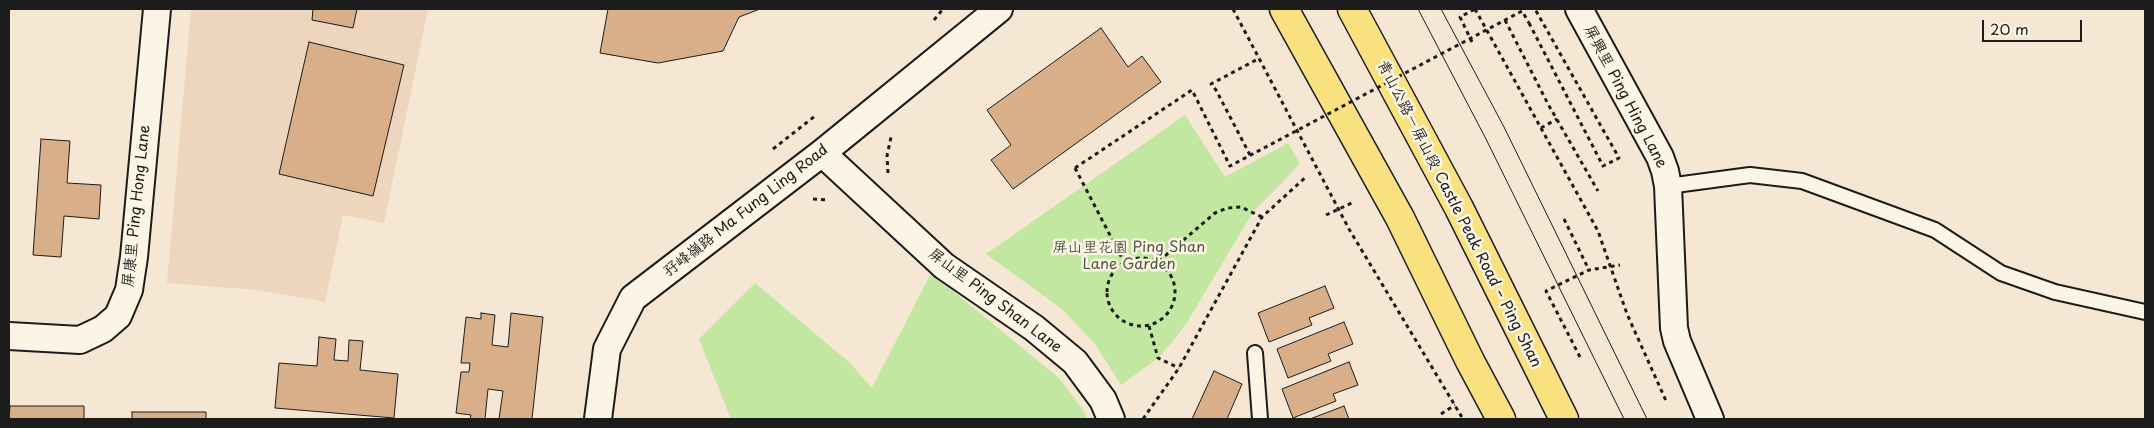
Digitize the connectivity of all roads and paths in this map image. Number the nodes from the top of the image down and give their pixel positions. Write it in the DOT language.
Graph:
graph roads {
  1 [pos="157,9"];
  2 [pos="976,9"];
  3 [pos="999,9"];
  4 [pos="1232,9"];
  5 [pos="1284,9"];
  6 [pos="1352,9"];
  7 [pos="1475,9"];
  8 [pos="1535,9"];
  9 [pos="1579,9"];
  10 [pos="1505,20"];
  11 [pos="958,42"];
  12 [pos="1472,42"];
  13 [pos="1258,59"];
  14 [pos="1556,119"];
  15 [pos="1541,128"];
  16 [pos="822,153"];
  17 [pos="1250,155"];
  18 [pos="1306,176"];
  19 [pos="1668,186"];
  20 [pos="1598,191"];
  21 [pos="1356,206"];
  22 [pos="1339,208"];
  23 [pos="1326,215"];
  24 [pos="1262,217"];
  25 [pos="1564,219"];
  26 [pos="1159,261"];
  27 [pos="1124,262"];
  28 [pos="1620,265"];
  29 [pos="1610,267"];
  30 [pos="1590,270"];
  31 [pos="2145,312"];
  32 [pos="1149,326"];
  33 [pos="9,336"];
  34 [pos="1255,353"];
  35 [pos="1580,357"];
  36 [pos="1179,368"];
  37 [pos="1459,404"];
  38 [pos="1454,406"];
  39 [pos="1671,411"];
  40 [pos="1441,414"];
  41 [pos="598,419"];
  42 [pos="1111,419"];
  43 [pos="1143,419"];
  44 [pos="1260,419"];
  45 [pos="1462,419"];
  46 [pos="1501,419"];
  47 [pos="1564,419"];
  48 [pos="1710,419"];
  1 -- 33 [label="street, 屏康里 Ping Hong Lane"];
  2 -- 11 [label="street, 孖峰嶺路 Ma Fung Ling Road"];
  3 -- 11 [label="street, 孖峰嶺路 Ma Fung Ling Road"];
  4 -- 13 [label="path"];
  5 -- 46 [label="main road"];
  6 -- 47 [label="main road, 青山公路－屏山段 Castle Peak Road – Ping Shan"];
  7 -- 12 [label="path"];
  7 -- 15 [label="path"];
  8 -- 10 [label="path, bridge"];
  9 -- 19 [label="street, 屏興里 Ping Hing Lane"];
  10 -- 14 [label="path"];
  10 -- 17 [label="path, bridge"];
  11 -- 16 [label="street, 孖峰嶺路 Ma Fung Ling Road"];
  13 -- 17 [label="path"];
  13 -- 22 [label="path"];
  14 -- 15 [label="path"];
  14 -- 20 [label="path"];
  15 -- 29 [label="path"];
  16 -- 41 [label="street, 孖峰嶺路 Ma Fung Ling Road"];
  16 -- 42 [label="street, 屏山里 Ping Shan Lane"];
  17 -- 27 [label="path, bridge"];
  18 -- 24 [label="path"];
  19 -- 31 [label="lane"];
  19 -- 48 [label="street, 屏興里 Ping Hing Lane"];
  21 -- 22 [label="path"];
  22 -- 23 [label="path"];
  22 -- 38 [label="path"];
  24 -- 26 [label="path"];
  24 -- 36 [label="path"];
  25 -- 30 [label="path"];
  26 -- 27 [label="path"];
  26 -- 32 [label="path"];
  27 -- 32 [label="path"];
  28 -- 29 [label="path"];
  29 -- 30 [label="path"];
  29 -- 39 [label="path"];
  30 -- 35 [label="path"];
  32 -- 36 [label="path"];
  34 -- 44 [label="lane"];
  36 -- 43 [label="path"];
  37 -- 38 [label="path"];
  38 -- 40 [label="path"];
  38 -- 45 [label="path"];
}
